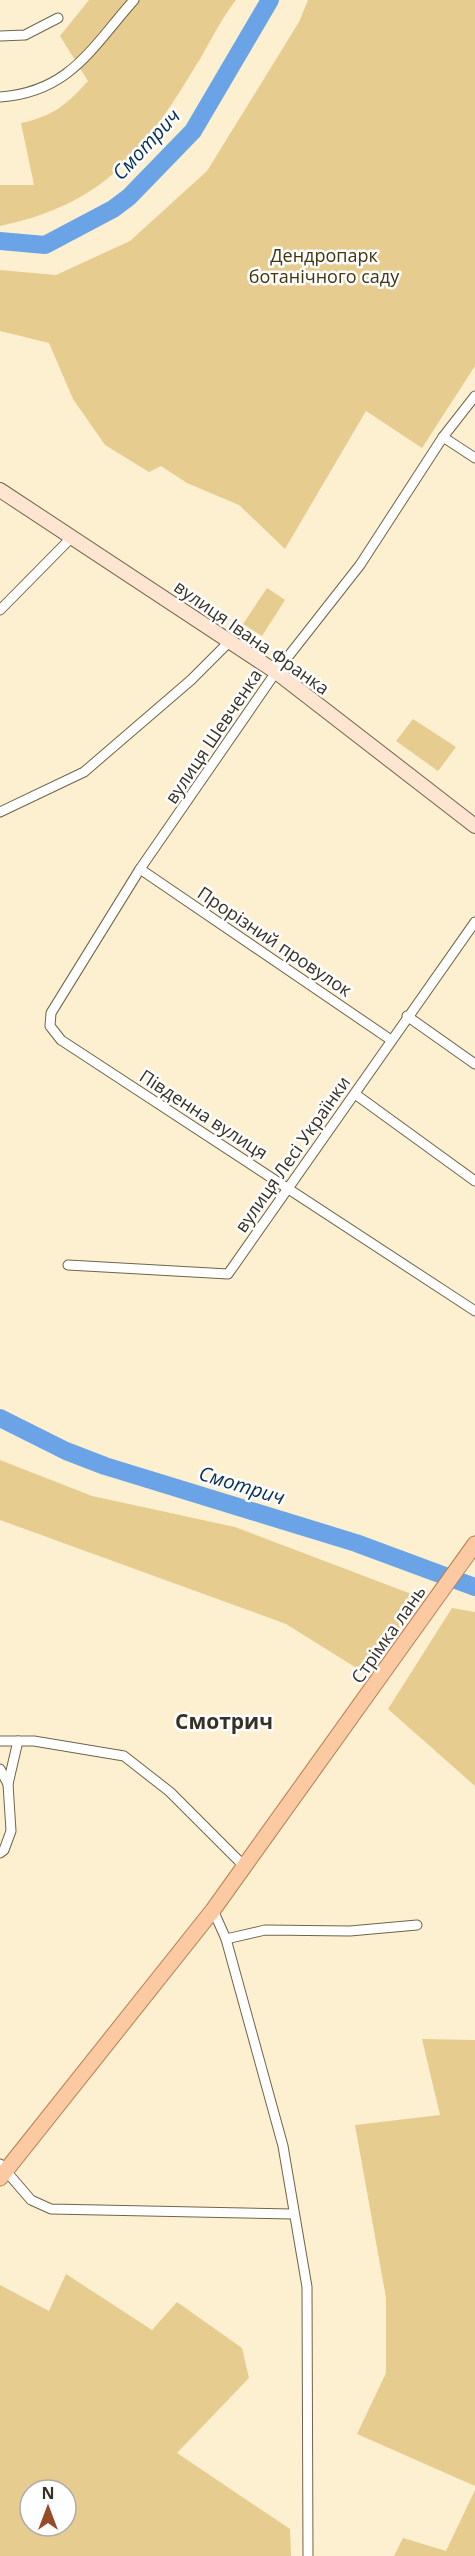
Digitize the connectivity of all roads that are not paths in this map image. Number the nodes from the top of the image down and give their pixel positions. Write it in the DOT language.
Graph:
graph roads {
  1 [pos="134,0"];
  2 [pos="58,18"];
  3 [pos="0,36"];
  4 [pos="0,97"];
  5 [pos="475,396"];
  6 [pos="443,437"];
  7 [pos="475,458"];
  8 [pos="0,490"];
  9 [pos="73,536"];
  10 [pos="0,610"];
  11 [pos="230,642"];
  12 [pos="276,672"];
  13 [pos="0,812"];
  14 [pos="475,826"];
  15 [pos="140,869"];
  16 [pos="475,922"];
  17 [pos="51,1013"];
  18 [pos="407,1016"];
  19 [pos="391,1040"];
  20 [pos="475,1064"];
  21 [pos="355,1094"];
  22 [pos="475,1181"];
  23 [pos="287,1188"];
  24 [pos="68,1265"];
  25 [pos="475,1311"];
  26 [pos="475,1544"];
  27 [pos="0,1741"];
  28 [pos="18,1741"];
  29 [pos="0,1769"];
  30 [pos="9,1784"];
  31 [pos="0,1853"];
  32 [pos="244,1866"];
  33 [pos="213,1910"];
  34 [pos="417,1924"];
  35 [pos="226,1939"];
  36 [pos="2,2171"];
  37 [pos="293,2214"];
  38 [pos="308,2556"];
  1 -- 4 [label="street"];
  2 -- 3 [label="street"];
  5 -- 6 [label="street, вулиця Шевченка"];
  6 -- 7 [label="street"];
  6 -- 12 [label="street, вулиця Шевченка"];
  8 -- 9 [label="street, вулиця Івана Франка"];
  9 -- 10 [label="street"];
  9 -- 11 [label="street, вулиця Івана Франка"];
  11 -- 12 [label="street, вулиця Івана Франка"];
  11 -- 13 [label="street"];
  12 -- 14 [label="street, вулиця Івана Франка"];
  12 -- 15 [label="street, вулиця Шевченка"];
  15 -- 17 [label="street, вулиця Шевченка"];
  15 -- 19 [label="street, Прорізний провулок"];
  16 -- 18 [label="street, вулиця Лесі Українки"];
  17 -- 23 [label="street, Південна вулиця"];
  18 -- 19 [label="street, вулиця Лесі Українки"];
  18 -- 20 [label="street"];
  19 -- 21 [label="street, вулиця Лесі Українки"];
  21 -- 22 [label="street"];
  21 -- 23 [label="street, вулиця Лесі Українки"];
  23 -- 24 [label="street, вулиця Лесі Українки"];
  23 -- 25 [label="street, Південна вулиця"];
  26 -- 32 [label="main road, Стрімка лань"];
  27 -- 28 [label="street"];
  28 -- 30 [label="street"];
  28 -- 32 [label="street"];
  29 -- 30 [label="street"];
  30 -- 31 [label="street"];
  32 -- 33 [label="main road, Стрімка лань"];
  33 -- 35 [label="street"];
  33 -- 36 [label="main road, Стрімка лань"];
  34 -- 35 [label="street"];
  35 -- 37 [label="street"];
  36 -- 37 [label="street"];
  37 -- 38 [label="street"];
}
